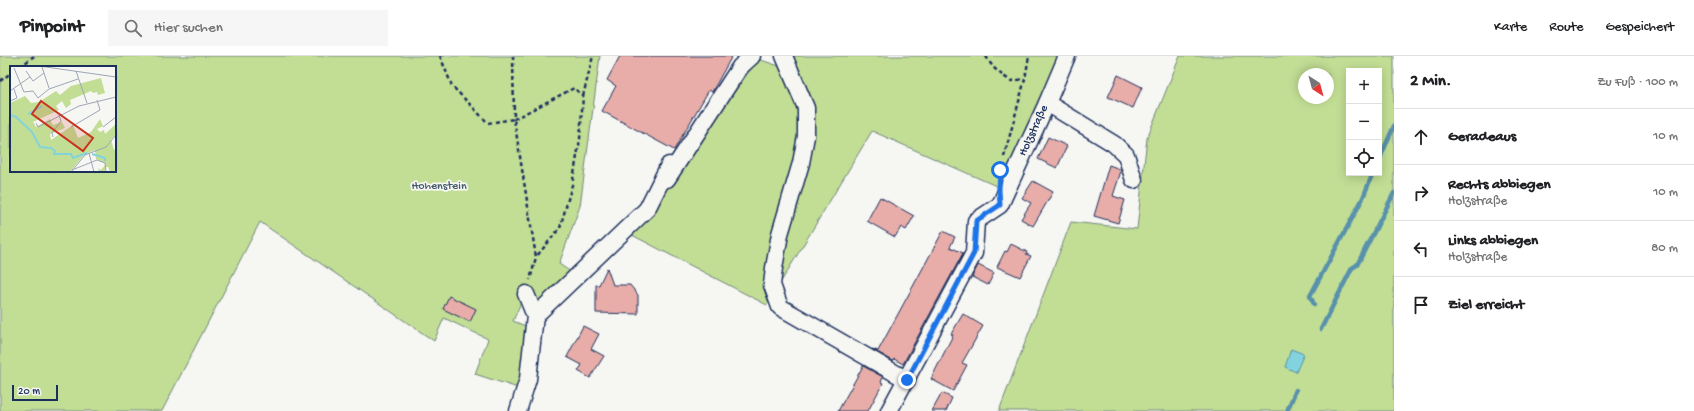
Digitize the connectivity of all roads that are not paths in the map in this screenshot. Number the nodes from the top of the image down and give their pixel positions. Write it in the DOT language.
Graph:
graph roads {
  1 [pos="752,56"];
  2 [pos="1067,56"];
  3 [pos="781,57"];
  4 [pos="1047,103"];
  5 [pos="669,165"];
  6 [pos="1134,180"];
  7 [pos="647,209"];
  8 [pos="526,294"];
  9 [pos="535,316"];
  10 [pos="907,380"];
  11 [pos="518,411"];
  12 [pos="889,411"];
  1 -- 7 [label="street"];
  2 -- 4 [label="street, Holzstraße"];
  3 -- 10 [label="street"];
  4 -- 6 [label="street"];
  4 -- 10 [label="street, Holzstraße"];
  5 -- 7 [label="street"];
  7 -- 9 [label="street"];
  8 -- 9 [label="street"];
  9 -- 11 [label="street"];
  10 -- 12 [label="street, Holzstraße"];
}
